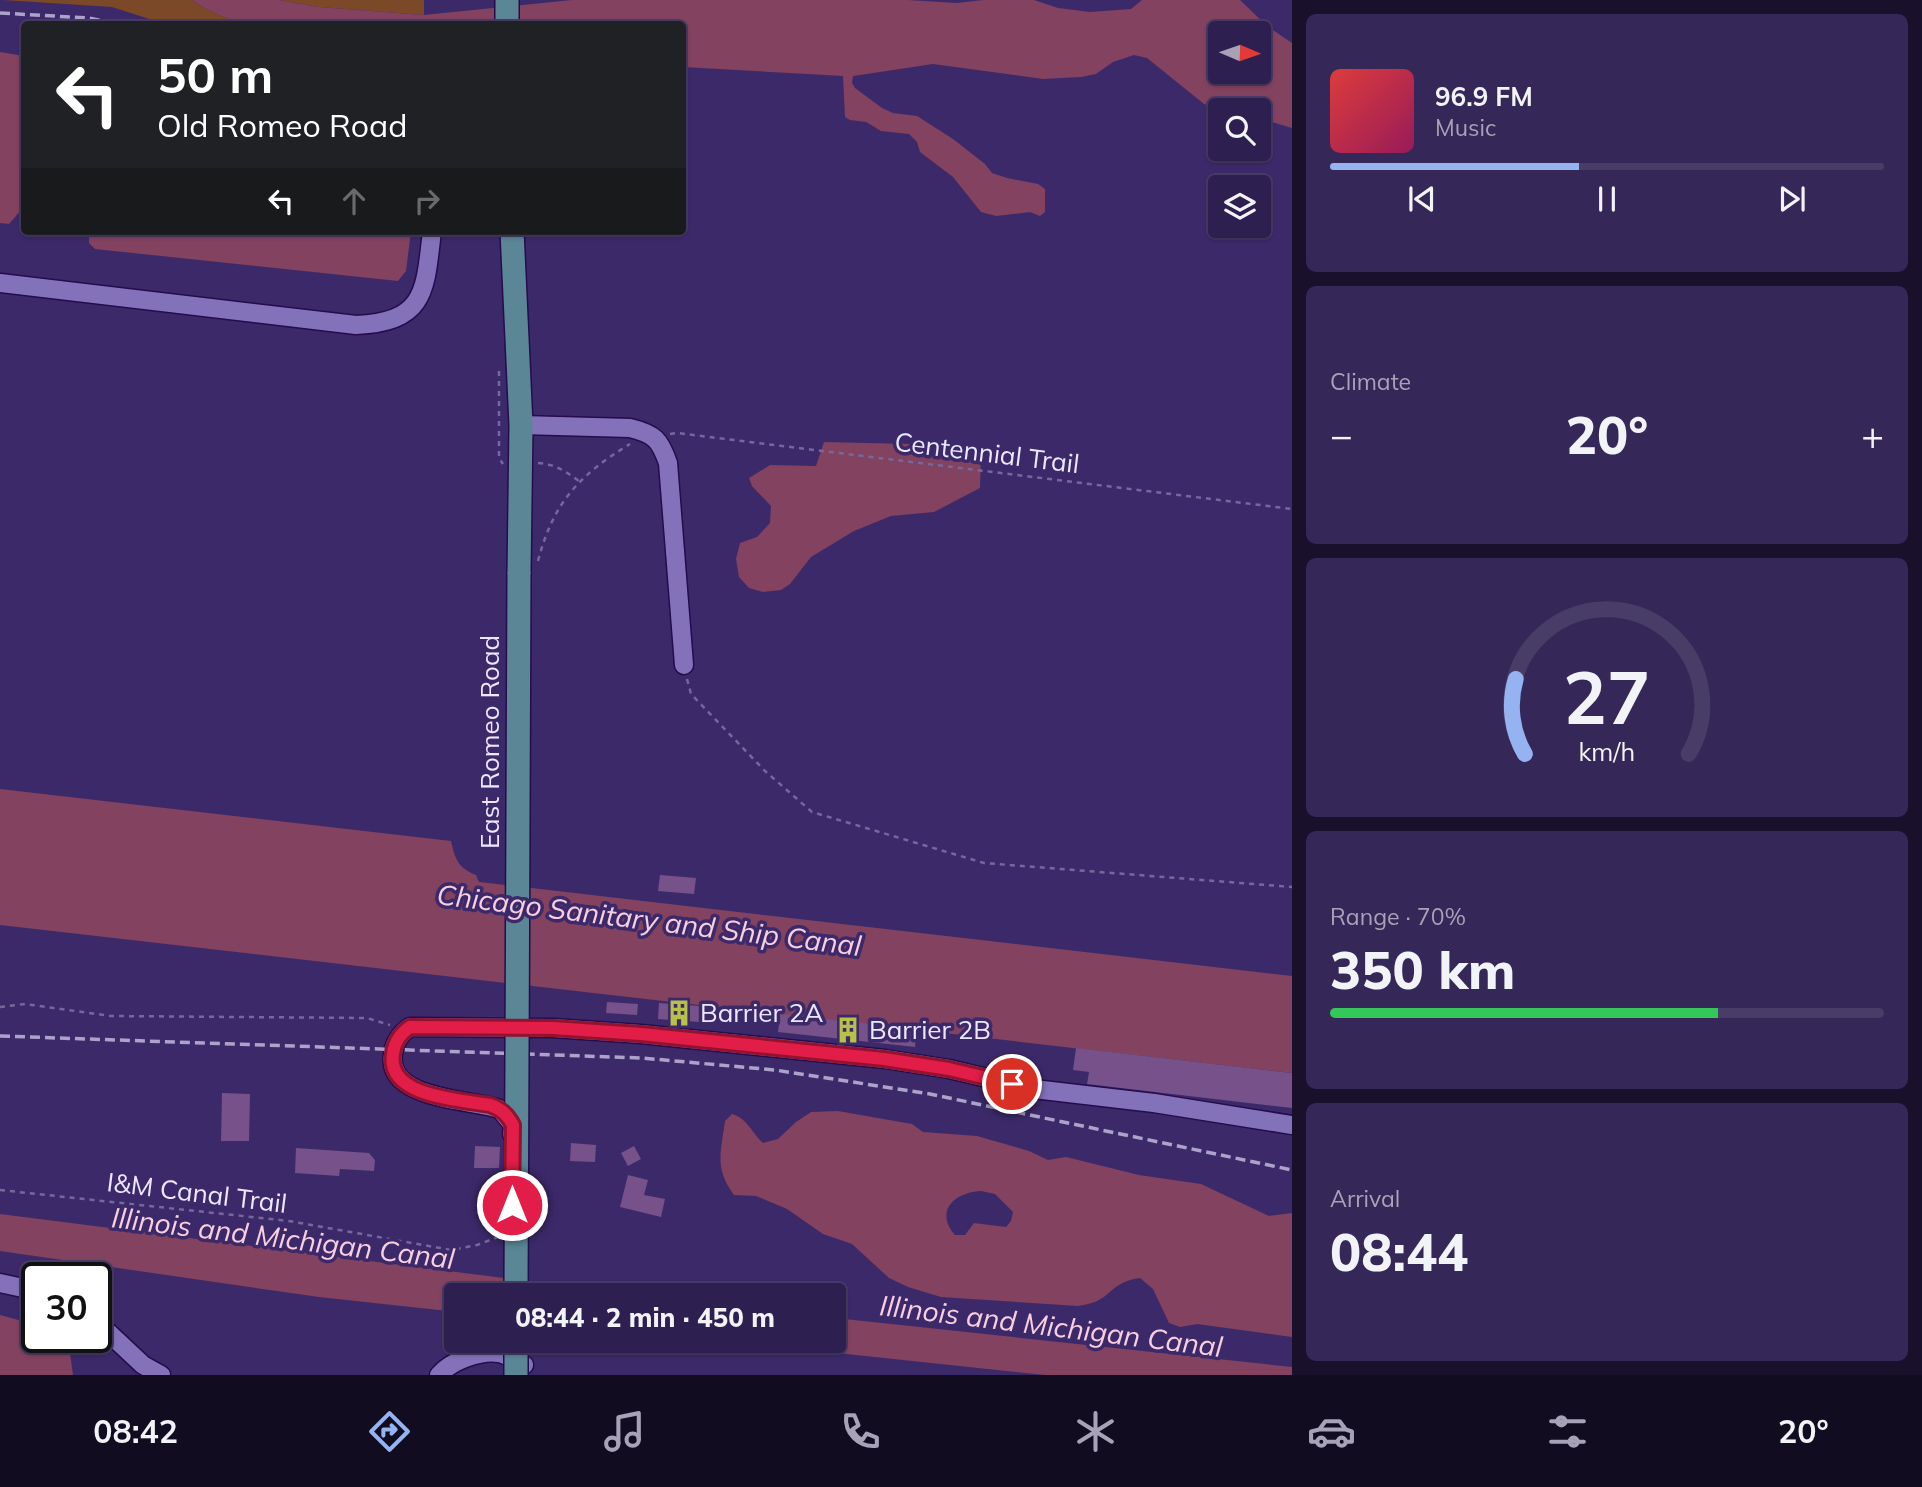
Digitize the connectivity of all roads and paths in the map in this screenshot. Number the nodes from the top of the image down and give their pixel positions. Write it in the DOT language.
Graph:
graph roads {
  1 [pos="431,235"];
  2 [pos="512,235"];
  3 [pos="0,284"];
  4 [pos="499,362"];
  5 [pos="521,425"];
  6 [pos="677,433"];
  7 [pos="635,441"];
  8 [pos="539,463"];
  9 [pos="502,464"];
  10 [pos="579,481"];
  11 [pos="1292,509"];
  12 [pos="528,568"];
  13 [pos="684,665"];
  14 [pos="1292,887"];
  15 [pos="0,1007"];
  16 [pos="402,1032"];
  17 [pos="1292,1125"];
  18 [pos="0,1190"];
  19 [pos="511,1232"];
  20 [pos="0,1283"];
  21 [pos="511,1283"];
  22 [pos="516,1283"];
  23 [pos="21,1288"];
  24 [pos="112,1336"];
  25 [pos="519,1353"];
  26 [pos="524,1372"];
  27 [pos="161,1375"];
  28 [pos="439,1375"];
  1 -- 3 [label="street"];
  2 -- 5 [label="main road, East Romeo Road"];
  4 -- 9 [label="path"];
  5 -- 12 [label="main road, East Romeo Road"];
  5 -- 13 [label="street"];
  6 -- 11 [label="path, Centennial Trail"];
  7 -- 10 [label="path"];
  8 -- 10 [label="path"];
  10 -- 12 [label="path"];
  12 -- 22 [label="main road, East Romeo Road, bridge"];
  13 -- 14 [label="path"];
  15 -- 16 [label="path"];
  16 -- 17 [label="street"];
  16 -- 19 [label="street"];
  18 -- 19 [label="path, I&M Canal Trail"];
  19 -- 21 [label="street, bridge"];
  20 -- 23 [label="street"];
  24 -- 27 [label="street"];
  25 -- 26 [label="main road, bridge"];
  26 -- 28 [label="street"];
}
